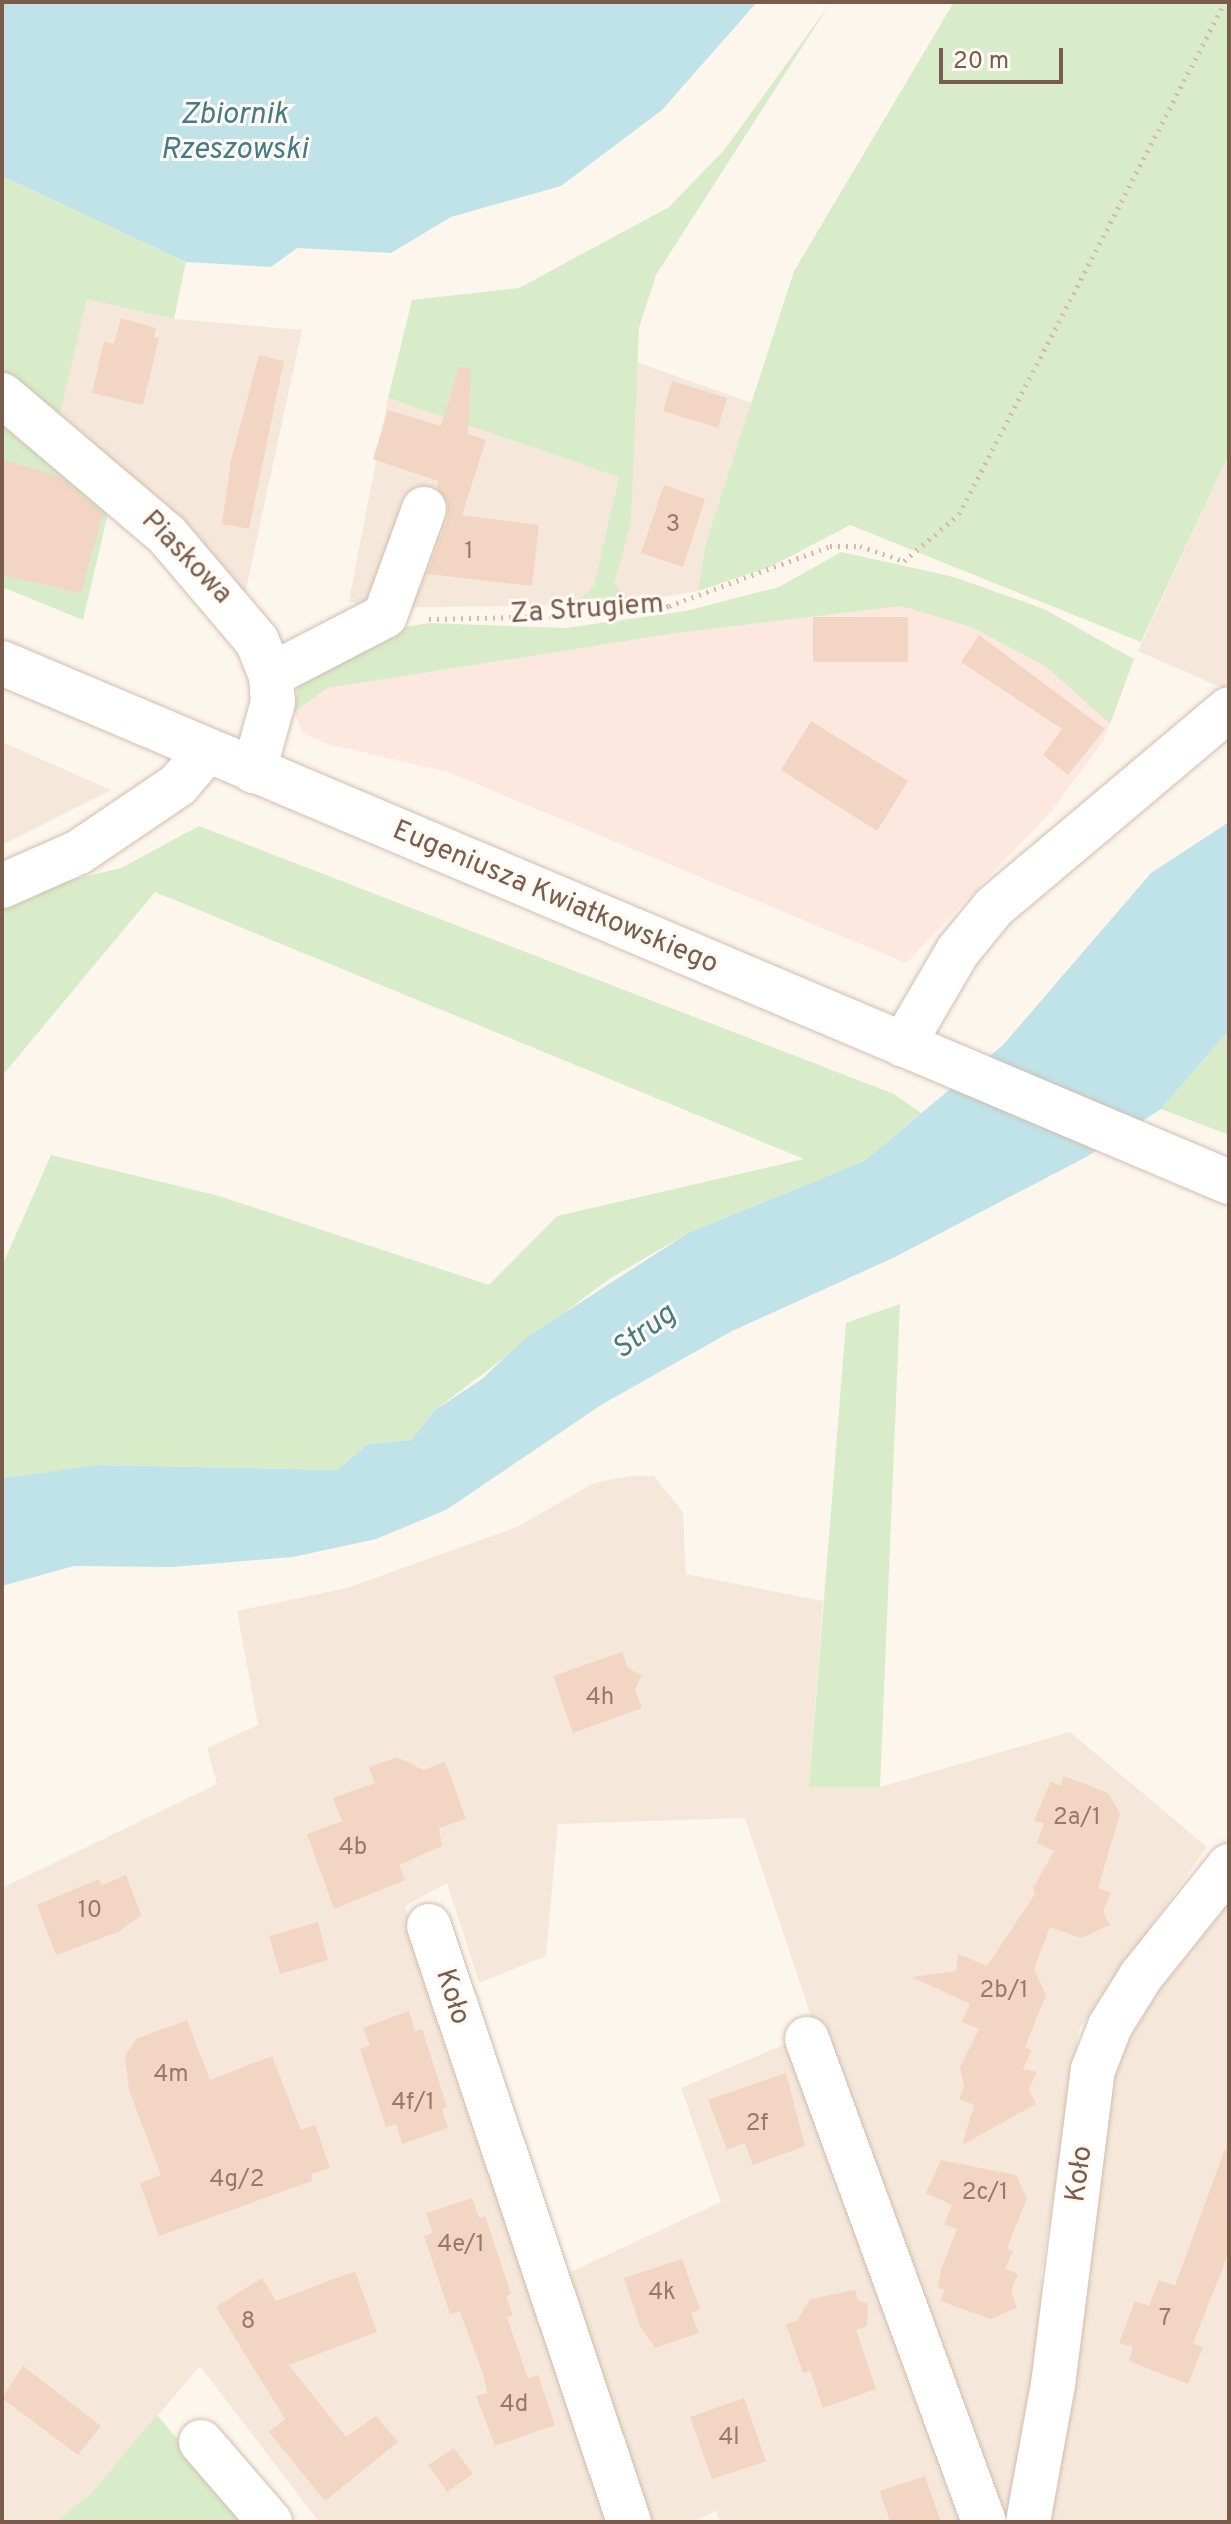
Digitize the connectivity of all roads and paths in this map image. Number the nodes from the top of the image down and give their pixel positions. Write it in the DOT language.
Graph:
graph roads {
  1 [pos="1225,2"];
  2 [pos="2,395"];
  3 [pos="424,509"];
  4 [pos="385,616"];
  5 [pos="2,663"];
  6 [pos="271,675"];
  7 [pos="1229,709"];
  8 [pos="207,751"];
  9 [pos="254,771"];
  10 [pos="2,886"];
  11 [pos="903,1045"];
  12 [pos="1229,1182"];
  13 [pos="1229,1866"];
  14 [pos="429,1926"];
  15 [pos="807,2039"];
  16 [pos="201,2442"];
  17 [pos="270,2522"];
  18 [pos="629,2522"];
  19 [pos="984,2522"];
  20 [pos="1028,2522"];
  1 -- 4 [label="path, Za Strugiem"];
  2 -- 6 [label="street, Piaskowa"];
  3 -- 4 [label="street"];
  4 -- 6 [label="street"];
  5 -- 8 [label="street, Eugeniusza Kwiatkowskiego"];
  6 -- 9 [label="street, Piaskowa"];
  7 -- 11 [label="street"];
  8 -- 9 [label="street, Eugeniusza Kwiatkowskiego"];
  8 -- 10 [label="street"];
  9 -- 11 [label="street, Eugeniusza Kwiatkowskiego"];
  11 -- 12 [label="street, Eugeniusza Kwiatkowskiego"];
  13 -- 20 [label="street, Koło"];
  14 -- 18 [label="street, Koło"];
  15 -- 19 [label="street"];
  16 -- 17 [label="street"];
}
